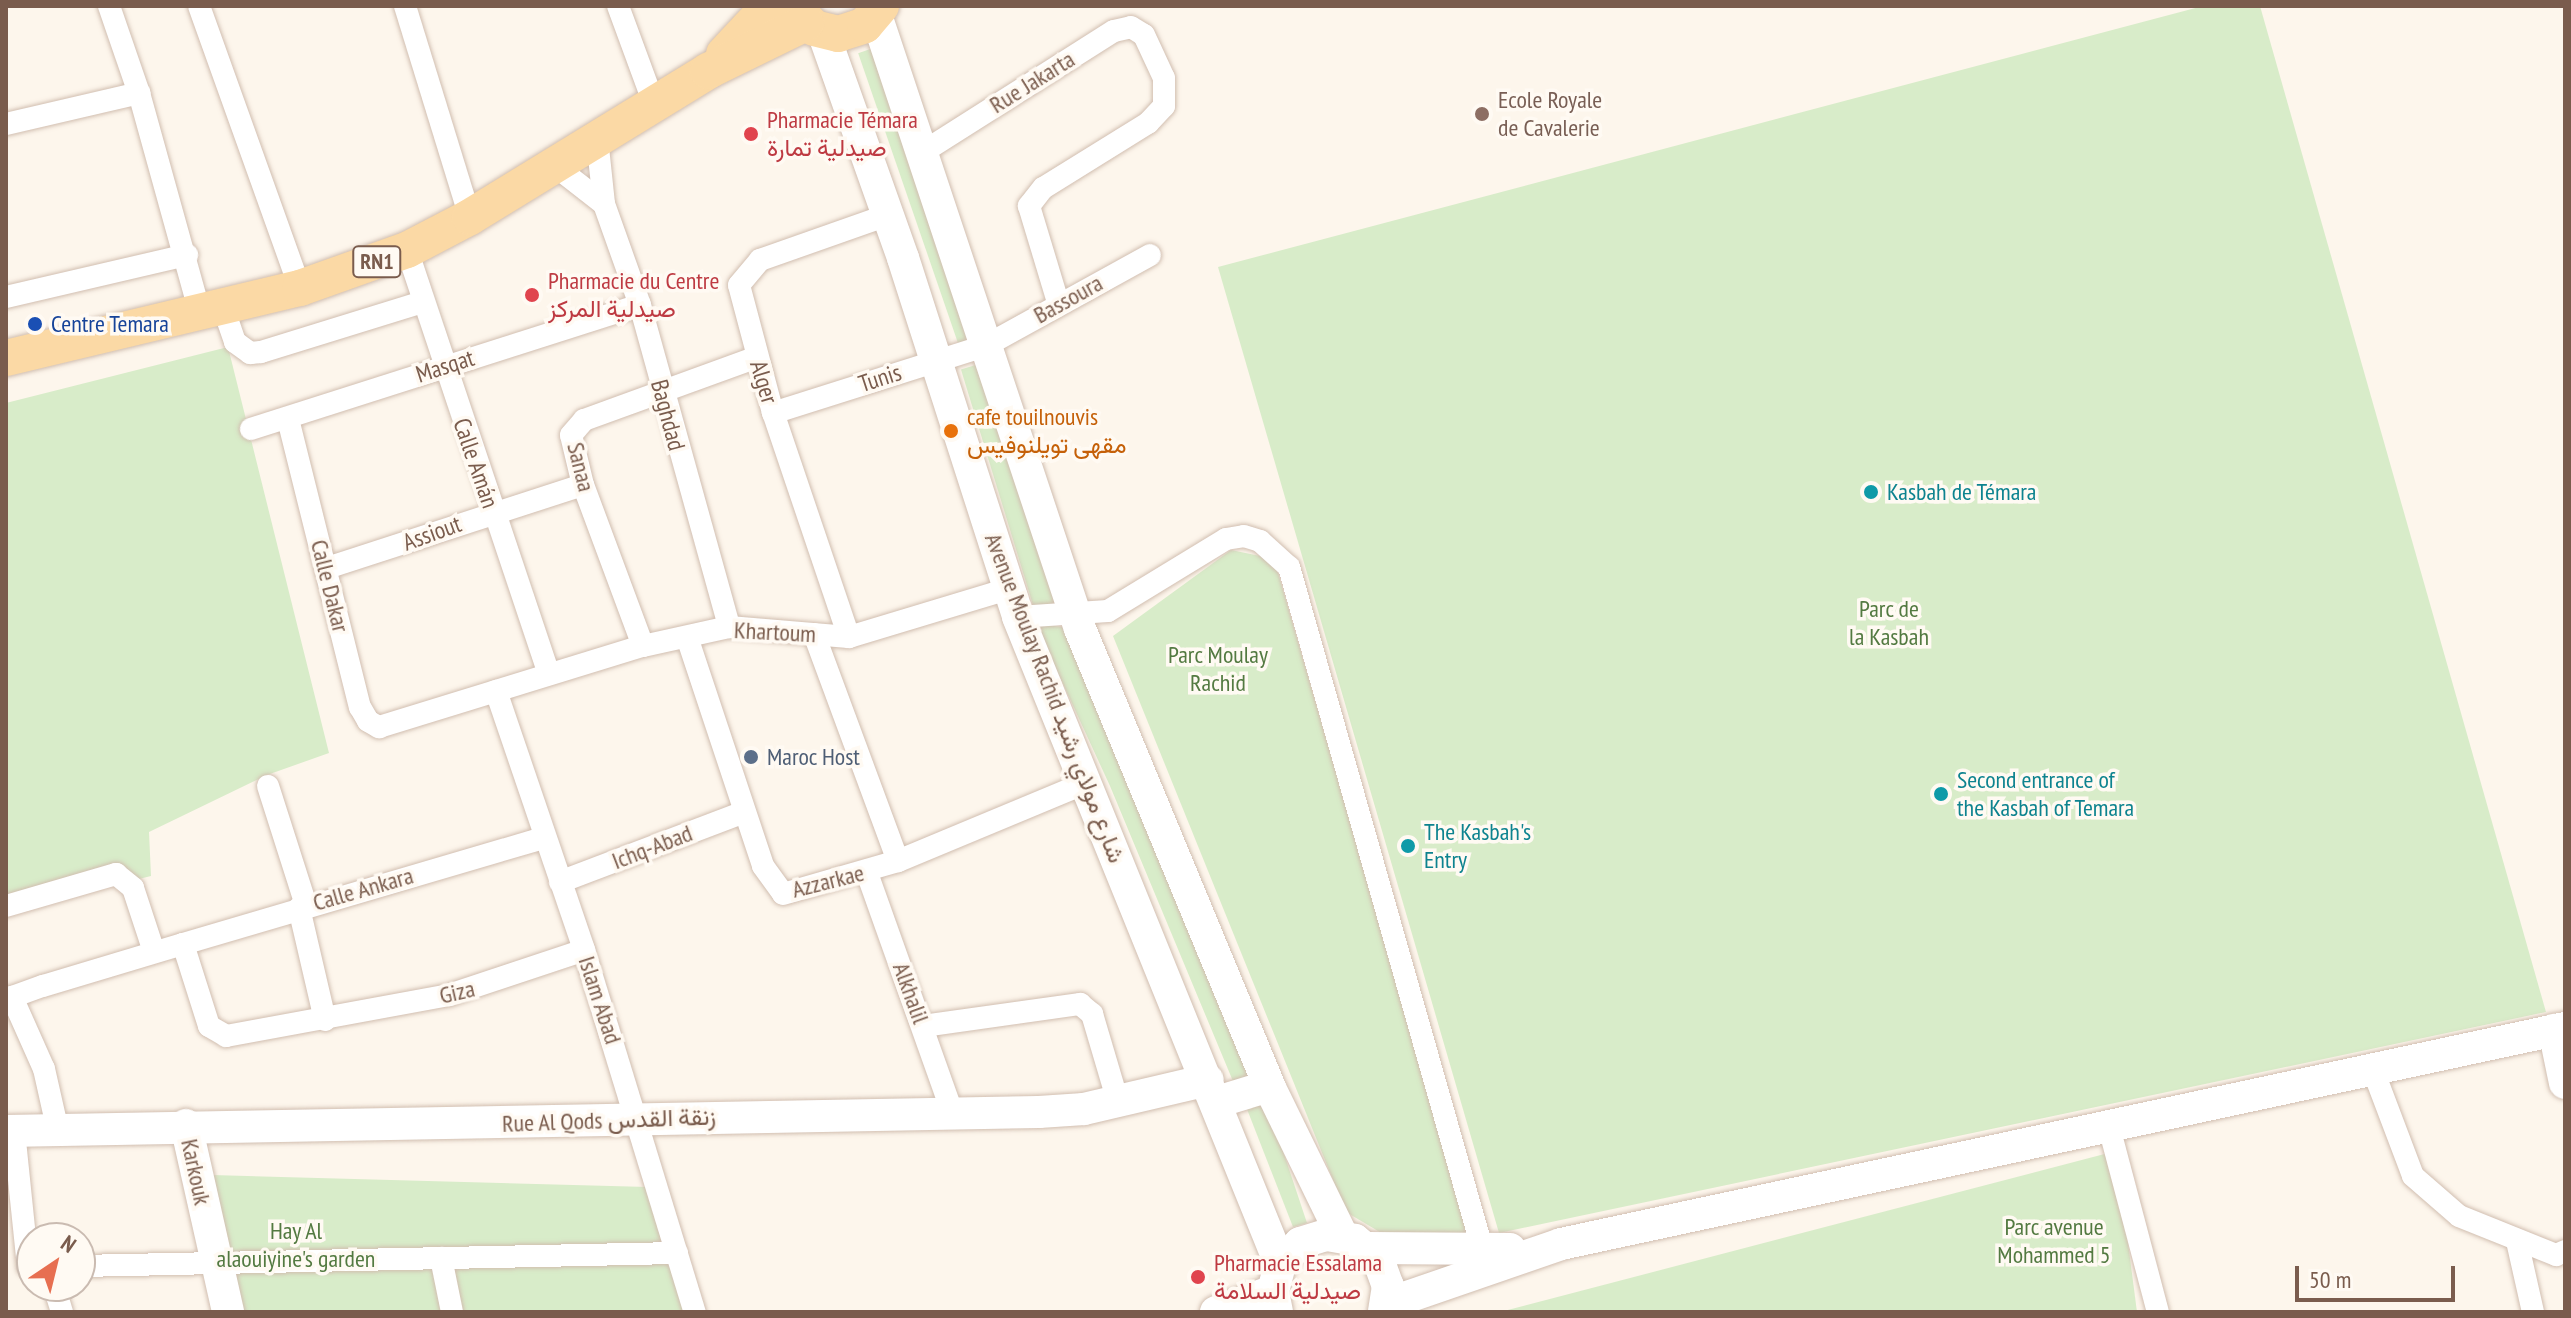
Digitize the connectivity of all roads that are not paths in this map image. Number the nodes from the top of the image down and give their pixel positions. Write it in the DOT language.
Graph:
graph roads {
  1 [pos="109,6"];
  2 [pos="199,6"];
  3 [pos="405,6"];
  4 [pos="618,6"];
  5 [pos="769,6"];
  6 [pos="878,10"];
  7 [pos="807,20"];
  8 [pos="708,71"];
  9 [pos="139,93"];
  10 [pos="654,104"];
  11 [pos="6,124"];
  12 [pos="597,138"];
  13 [pos="923,152"];
  14 [pos="554,165"];
  15 [pos="604,204"];
  16 [pos="888,215"];
  17 [pos="470,217"];
  18 [pos="407,250"];
  19 [pos="187,255"];
  20 [pos="1150,255"];
  21 [pos="300,288"];
  22 [pos="6,297"];
  23 [pos="423,302"];
  24 [pos="1058,302"];
  25 [pos="640,305"];
  26 [pos="212,310"];
  27 [pos="987,345"];
  28 [pos="757,357"];
  29 [pos="6,358"];
  30 [pos="935,360"];
  31 [pos="443,365"];
  32 [pos="661,394"];
  33 [pos="773,413"];
  34 [pos="288,419"];
  35 [pos="251,429"];
  36 [pos="583,485"];
  37 [pos="493,511"];
  38 [pos="327,568"];
  39 [pos="1013,603"];
  40 [pos="1076,617"];
  41 [pos="729,627"];
  42 [pos="814,634"];
  43 [pos="687,637"];
  44 [pos="849,637"];
  45 [pos="643,646"];
  46 [pos="549,674"];
  47 [pos="496,691"];
  48 [pos="396,725"];
  49 [pos="1085,783"];
  50 [pos="268,786"];
  51 [pos="744,812"];
  52 [pos="544,838"];
  53 [pos="898,861"];
  54 [pos="867,873"];
  55 [pos="560,882"];
  56 [pos="6,906"];
  57 [pos="302,906"];
  58 [pos="183,944"];
  59 [pos="584,950"];
  60 [pos="154,952"];
  61 [pos="9,990"];
  62 [pos="325,1020"];
  63 [pos="923,1026"];
  64 [pos="2560,1029"];
  65 [pos="2373,1070"];
  66 [pos="2565,1083"];
  67 [pos="1269,1086"];
  68 [pos="1212,1091"];
  69 [pos="1118,1102"];
  70 [pos="953,1114"];
  71 [pos="639,1121"];
  72 [pos="186,1125"];
  73 [pos="2109,1127"];
  74 [pos="10,1131"];
  75 [pos="58,1131"];
  76 [pos="18,1222"];
  77 [pos="2517,1241"];
  78 [pos="1355,1242"];
  79 [pos="1561,1244"];
  80 [pos="1483,1251"];
  81 [pos="2565,1251"];
  82 [pos="677,1253"];
  83 [pos="441,1258"];
  84 [pos="216,1263"];
  85 [pos="96,1266"];
  86 [pos="1277,1289"];
  87 [pos="1386,1308"];
  88 [pos="228,1312"];
  89 [pos="452,1312"];
  90 [pos="695,1312"];
  91 [pos="1216,1312"];
  92 [pos="2158,1312"];
  93 [pos="2533,1312"];
  1 -- 9 [label="street"];
  2 -- 21 [label="street"];
  3 -- 17 [label="street"];
  4 -- 10 [label="street"];
  5 -- 8 [label="main road, RN1"];
  6 -- 7 [label="main road, RN1"];
  6 -- 13 [label="main road, Avenue Moulay Rachid شارع مولاي رشيد"];
  7 -- 8 [label="main road, RN1"];
  7 -- 16 [label="main road, Avenue Moulay Rachid شارع مولاي رشيد"];
  8 -- 10 [label="main road, RN1"];
  9 -- 11 [label="street"];
  9 -- 19 [label="street"];
  10 -- 12 [label="main road, RN1"];
  12 -- 14 [label="main road, RN1"];
  12 -- 15 [label="street, Baghdad"];
  13 -- 24 [label="street, Rue Jakarta"];
  13 -- 27 [label="main road, Avenue Moulay Rachid شارع مولاي رشيد"];
  14 -- 15 [label="street"];
  14 -- 17 [label="main road, RN1"];
  15 -- 25 [label="street, Baghdad"];
  16 -- 28 [label="street, Alger"];
  16 -- 30 [label="main road, Avenue Moulay Rachid شارع مولاي رشيد"];
  17 -- 18 [label="main road, RN1"];
  18 -- 21 [label="main road, RN1"];
  18 -- 23 [label="street, Calle Amán"];
  19 -- 22 [label="street"];
  19 -- 26 [label="street"];
  20 -- 24 [label="street, Bassoura"];
  21 -- 26 [label="main road, RN1"];
  23 -- 26 [label="street"];
  23 -- 31 [label="street, Calle Amán"];
  24 -- 27 [label="street, Bassoura"];
  25 -- 31 [label="street, Masqat"];
  25 -- 32 [label="street, Baghdad"];
  26 -- 29 [label="main road, RN1"];
  27 -- 30 [label="street, Tunis"];
  27 -- 40 [label="main road, Avenue Moulay Rachid شارع مولاي رشيد"];
  28 -- 32 [label="street, Sanaa"];
  28 -- 33 [label="street, Alger"];
  30 -- 33 [label="street, Tunis"];
  30 -- 39 [label="main road, Avenue Moulay Rachid شارع مولاي رشيد"];
  31 -- 34 [label="street, Masqat"];
  31 -- 37 [label="street, Calle Amán"];
  32 -- 36 [label="street, Sanaa"];
  32 -- 41 [label="street, Baghdad"];
  33 -- 44 [label="street, Alger"];
  34 -- 35 [label="street, Masqat"];
  34 -- 38 [label="street, Calle Dakar"];
  36 -- 37 [label="street, Assiout"];
  36 -- 45 [label="street, Sanaa"];
  37 -- 38 [label="street, Assiout"];
  37 -- 46 [label="street, Calle Amán"];
  38 -- 48 [label="street, Calle Dakar"];
  39 -- 40 [label="street, Khartoum"];
  39 -- 44 [label="street, Khartoum"];
  39 -- 49 [label="main road, Avenue Moulay Rachid شارع مولاي رشيد"];
  40 -- 67 [label="main road, Avenue Moulay Rachid شارع مولاي رشيد"];
  40 -- 80 [label="street, Khartoum"];
  41 -- 42 [label="street, Khartoum"];
  41 -- 43 [label="street, Khartoum"];
  42 -- 44 [label="street, Khartoum"];
  42 -- 53 [label="street"];
  43 -- 45 [label="street, Khartoum"];
  43 -- 51 [label="street, Azzarkae"];
  45 -- 46 [label="street, Khartoum"];
  46 -- 47 [label="street, Khartoum"];
  47 -- 48 [label="street, Khartoum"];
  47 -- 52 [label="street, Islam Abad"];
  49 -- 53 [label="street, Azzarkae"];
  49 -- 68 [label="main road, Avenue Moulay Rachid شارع مولاي رشيد"];
  50 -- 57 [label="street"];
  51 -- 54 [label="street, Azzarkae"];
  51 -- 55 [label="street, Ichq-Abad"];
  52 -- 55 [label="street, Islam Abad"];
  52 -- 57 [label="street, Calle Ankara"];
  53 -- 54 [label="street, Azzarkae"];
  54 -- 63 [label="street, Alkhalil"];
  55 -- 59 [label="street, Islam Abad"];
  56 -- 60 [label="street"];
  57 -- 58 [label="street, Calle Ankara"];
  57 -- 62 [label="street"];
  58 -- 60 [label="street, Calle Ankara"];
  58 -- 62 [label="street, Giza"];
  59 -- 62 [label="street, Giza"];
  59 -- 71 [label="street, Islam Abad"];
  60 -- 61 [label="street, Calle Ankara"];
  61 -- 75 [label="street"];
  63 -- 69 [label="street"];
  63 -- 70 [label="street, Alkhalil"];
  64 -- 65 [label="main road"];
  64 -- 66 [label="main road"];
  65 -- 73 [label="main road"];
  65 -- 77 [label="street"];
  67 -- 68 [label="main road, Rue Al Qods زنقة القدس"];
  67 -- 78 [label="main road, Avenue Moulay Rachid شارع مولاي رشيد"];
  68 -- 69 [label="main road, Rue Al Qods زنقة القدس"];
  68 -- 86 [label="main road, Avenue Moulay Rachid شارع مولاي رشيد"];
  69 -- 70 [label="main road, Rue Al Qods زنقة القدس"];
  70 -- 71 [label="main road, Rue Al Qods زنقة القدس"];
  71 -- 72 [label="main road, Rue Al Qods زنقة القدس"];
  71 -- 82 [label="street, Islam Abad"];
  72 -- 75 [label="main road, Rue Al Qods زنقة القدس"];
  72 -- 84 [label="main road, Karkouk"];
  73 -- 79 [label="main road"];
  73 -- 92 [label="street"];
  74 -- 75 [label="main road, Rue Al Qods زنقة القدس"];
  74 -- 76 [label="street"];
  77 -- 81 [label="street"];
  77 -- 93 [label="street"];
  78 -- 80 [label="main road"];
  78 -- 86 [label="main road"];
  78 -- 87 [label="main road, Avenue Moulay Rachid شارع مولاي رشيد"];
  79 -- 80 [label="main road"];
  79 -- 87 [label="main road"];
  82 -- 83 [label="street"];
  82 -- 90 [label="street, Islam Abad"];
  83 -- 84 [label="street"];
  83 -- 89 [label="street"];
  84 -- 85 [label="street"];
  84 -- 88 [label="main road, Karkouk"];
  86 -- 91 [label="main road"];
}
